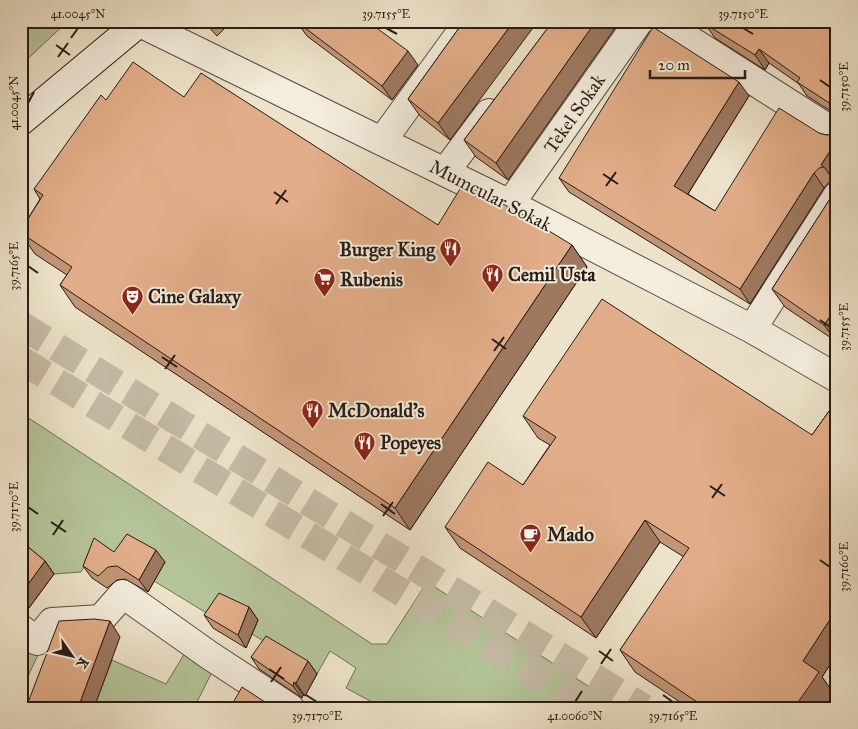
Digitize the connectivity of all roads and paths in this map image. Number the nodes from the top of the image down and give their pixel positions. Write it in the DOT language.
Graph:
graph roads {
  1 [pos="469,21"];
  2 [pos="639,21"];
  3 [pos="660,21"];
  4 [pos="140,22"];
  5 [pos="504,93"];
  6 [pos="21,121"];
  7 [pos="837,134"];
  8 [pos="382,141"];
  9 [pos="445,172"];
  10 [pos="837,196"];
  11 [pos="510,204"];
  12 [pos="752,329"];
  13 [pos="837,378"];
  14 [pos="21,630"];
  15 [pos="290,708"];
  1 -- 8 [label="street"];
  2 -- 11 [label="street, Tekel Sokak"];
  3 -- 7 [label="street"];
  4 -- 6 [label="street"];
  4 -- 8 [label="street, Mumcular Sokak"];
  5 -- 9 [label="street"];
  8 -- 9 [label="street, Mumcular Sokak"];
  9 -- 11 [label="street, Mumcular Sokak"];
  10 -- 12 [label="street"];
  11 -- 12 [label="street, Mumcular Sokak"];
  12 -- 13 [label="street, Mumcular Sokak"];
  14 -- 15 [label="street"];
}
